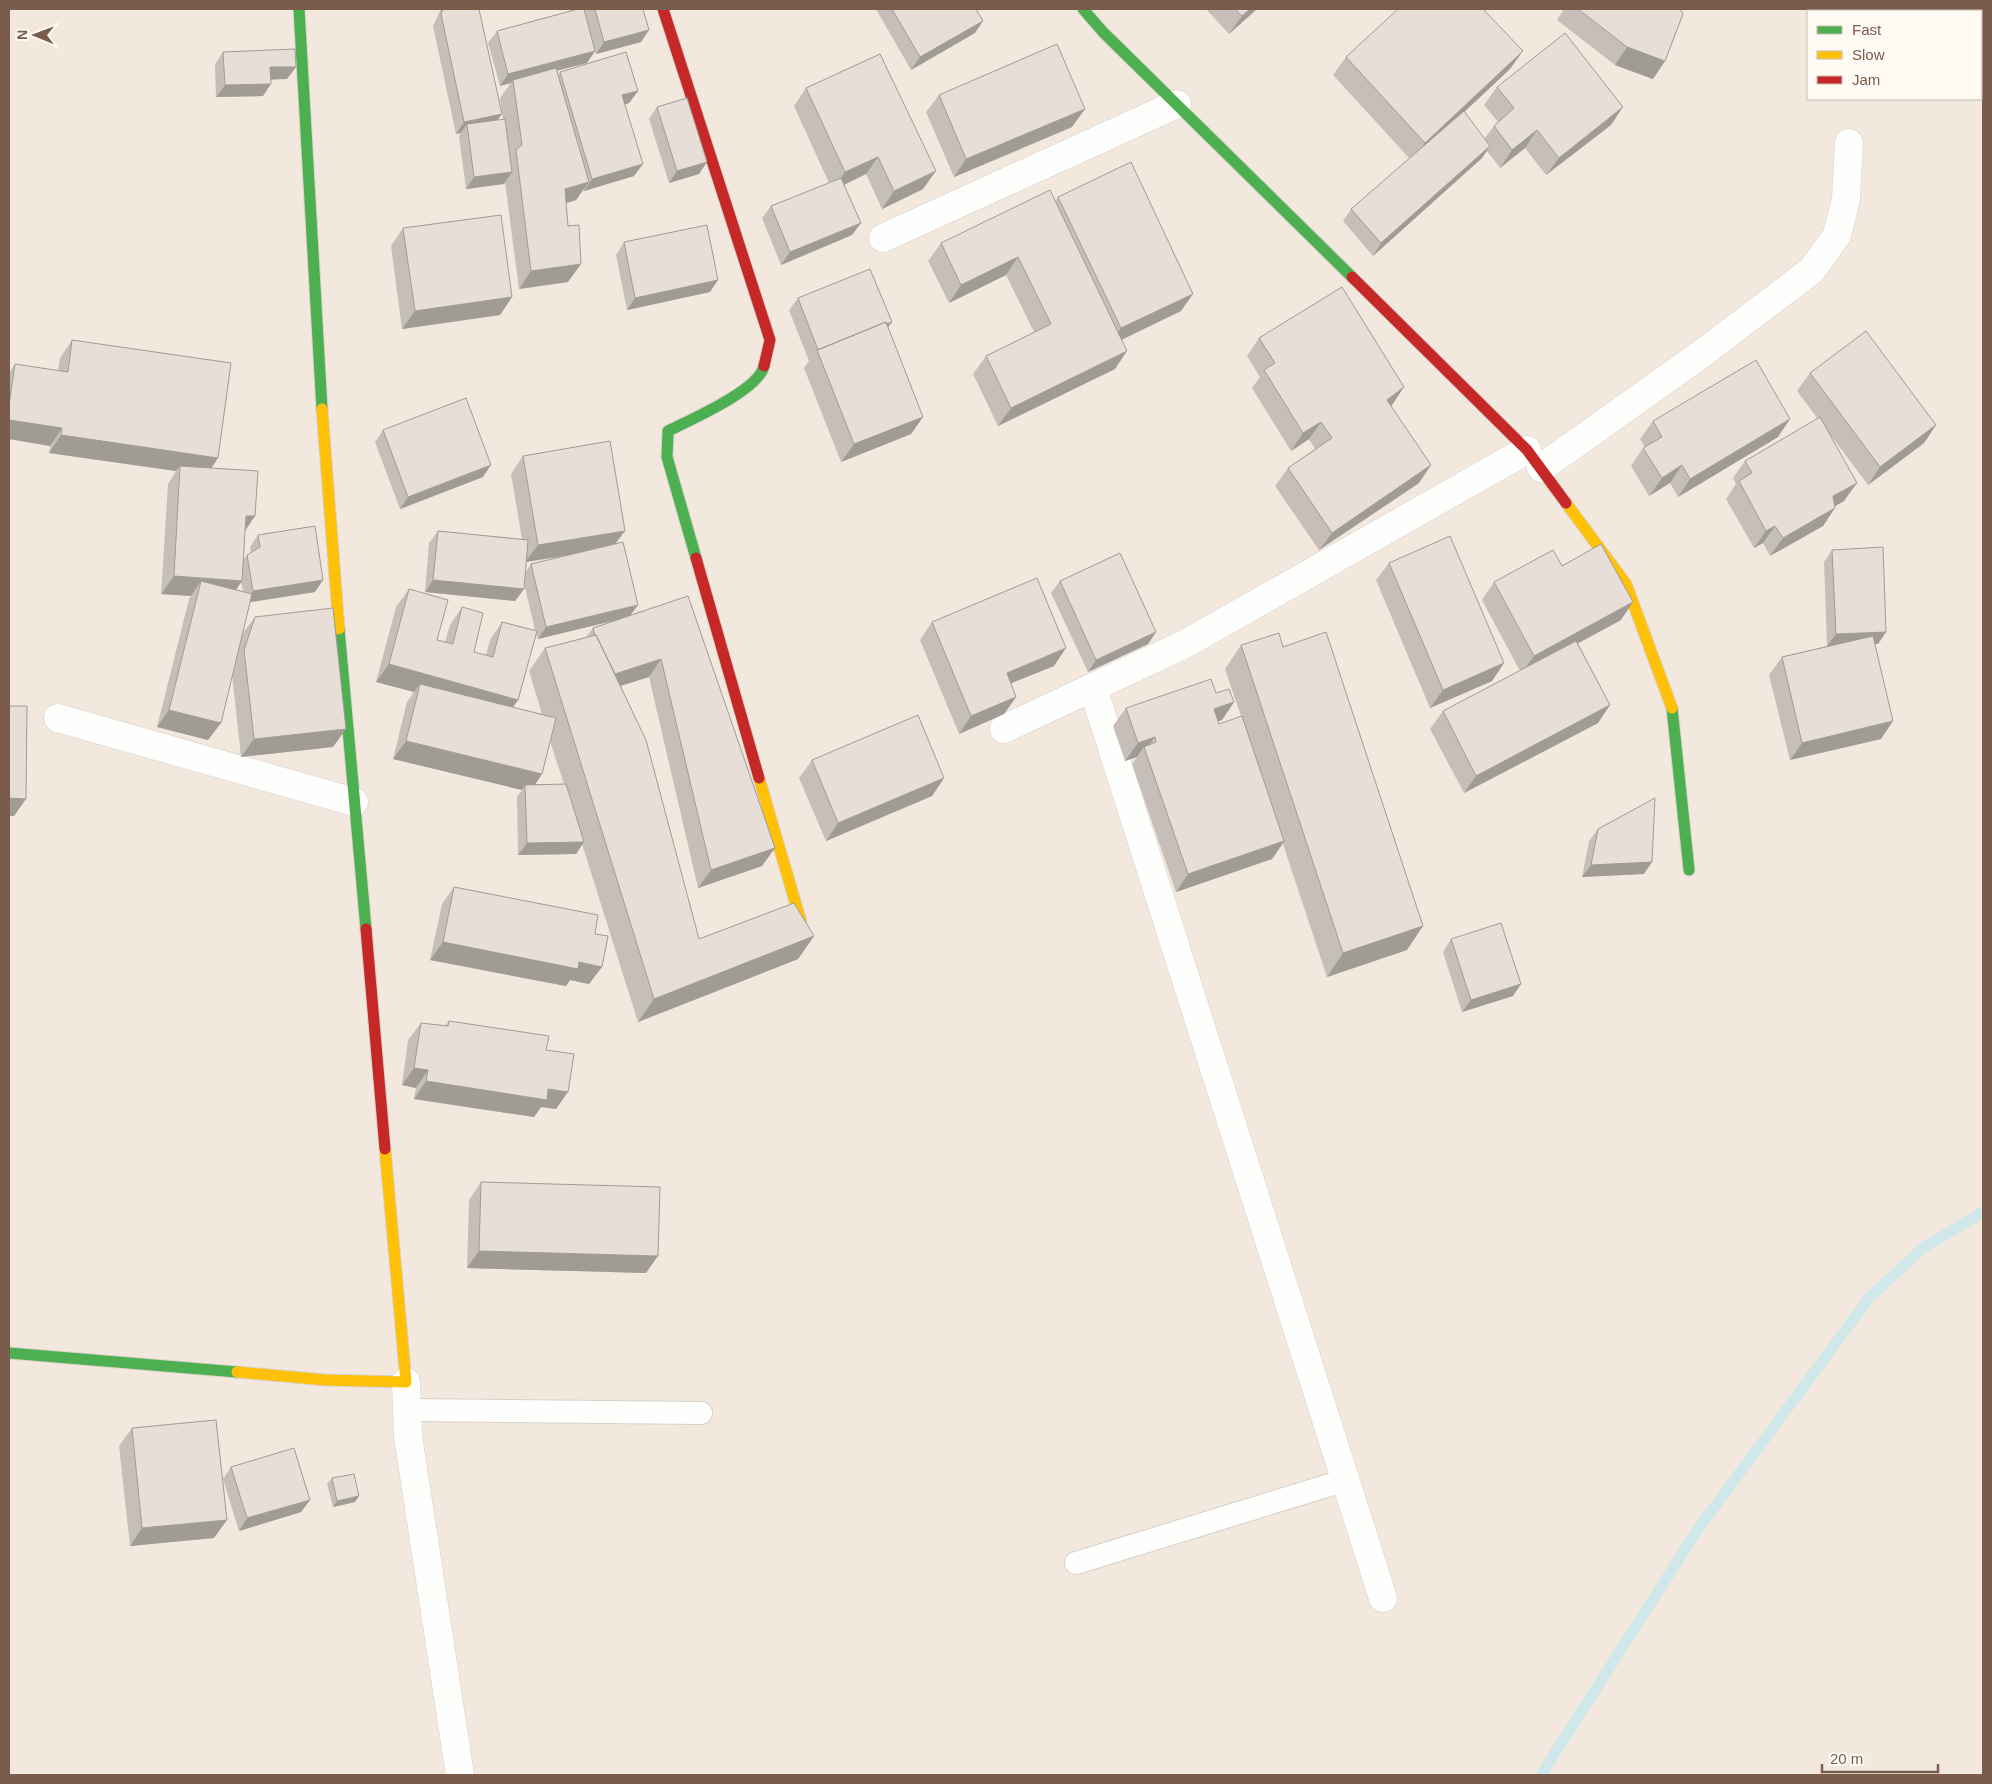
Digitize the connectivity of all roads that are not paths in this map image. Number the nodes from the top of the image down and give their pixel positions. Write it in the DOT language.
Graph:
graph roads {
  1 [pos="299,9"];
  2 [pos="663,9"];
  3 [pos="1083,9"];
  4 [pos="1177,104"];
  5 [pos="1849,143"];
  6 [pos="882,238"];
  7 [pos="1534,459"];
  8 [pos="1092,688"];
  9 [pos="58,718"];
  10 [pos="1004,729"];
  11 [pos="354,802"];
  12 [pos="1690,870"];
  13 [pos="801,922"];
  14 [pos="9,1352"];
  15 [pos="406,1382"];
  16 [pos="407,1410"];
  17 [pos="701,1413"];
  18 [pos="1346,1480"];
  19 [pos="1076,1563"];
  20 [pos="1383,1598"];
  21 [pos="460,1775"];
  1 -- 11 [label="street"];
  2 -- 13 [label="street"];
  3 -- 4 [label="street"];
  4 -- 6 [label="street"];
  4 -- 7 [label="street"];
  5 -- 7 [label="street"];
  7 -- 8 [label="street"];
  7 -- 12 [label="street"];
  8 -- 10 [label="street"];
  8 -- 18 [label="street"];
  9 -- 11 [label="street"];
  11 -- 15 [label="street"];
  14 -- 15 [label="street"];
  15 -- 16 [label="street"];
  16 -- 17 [label="lane"];
  16 -- 21 [label="street"];
  18 -- 19 [label="lane"];
  18 -- 20 [label="street"];
}
